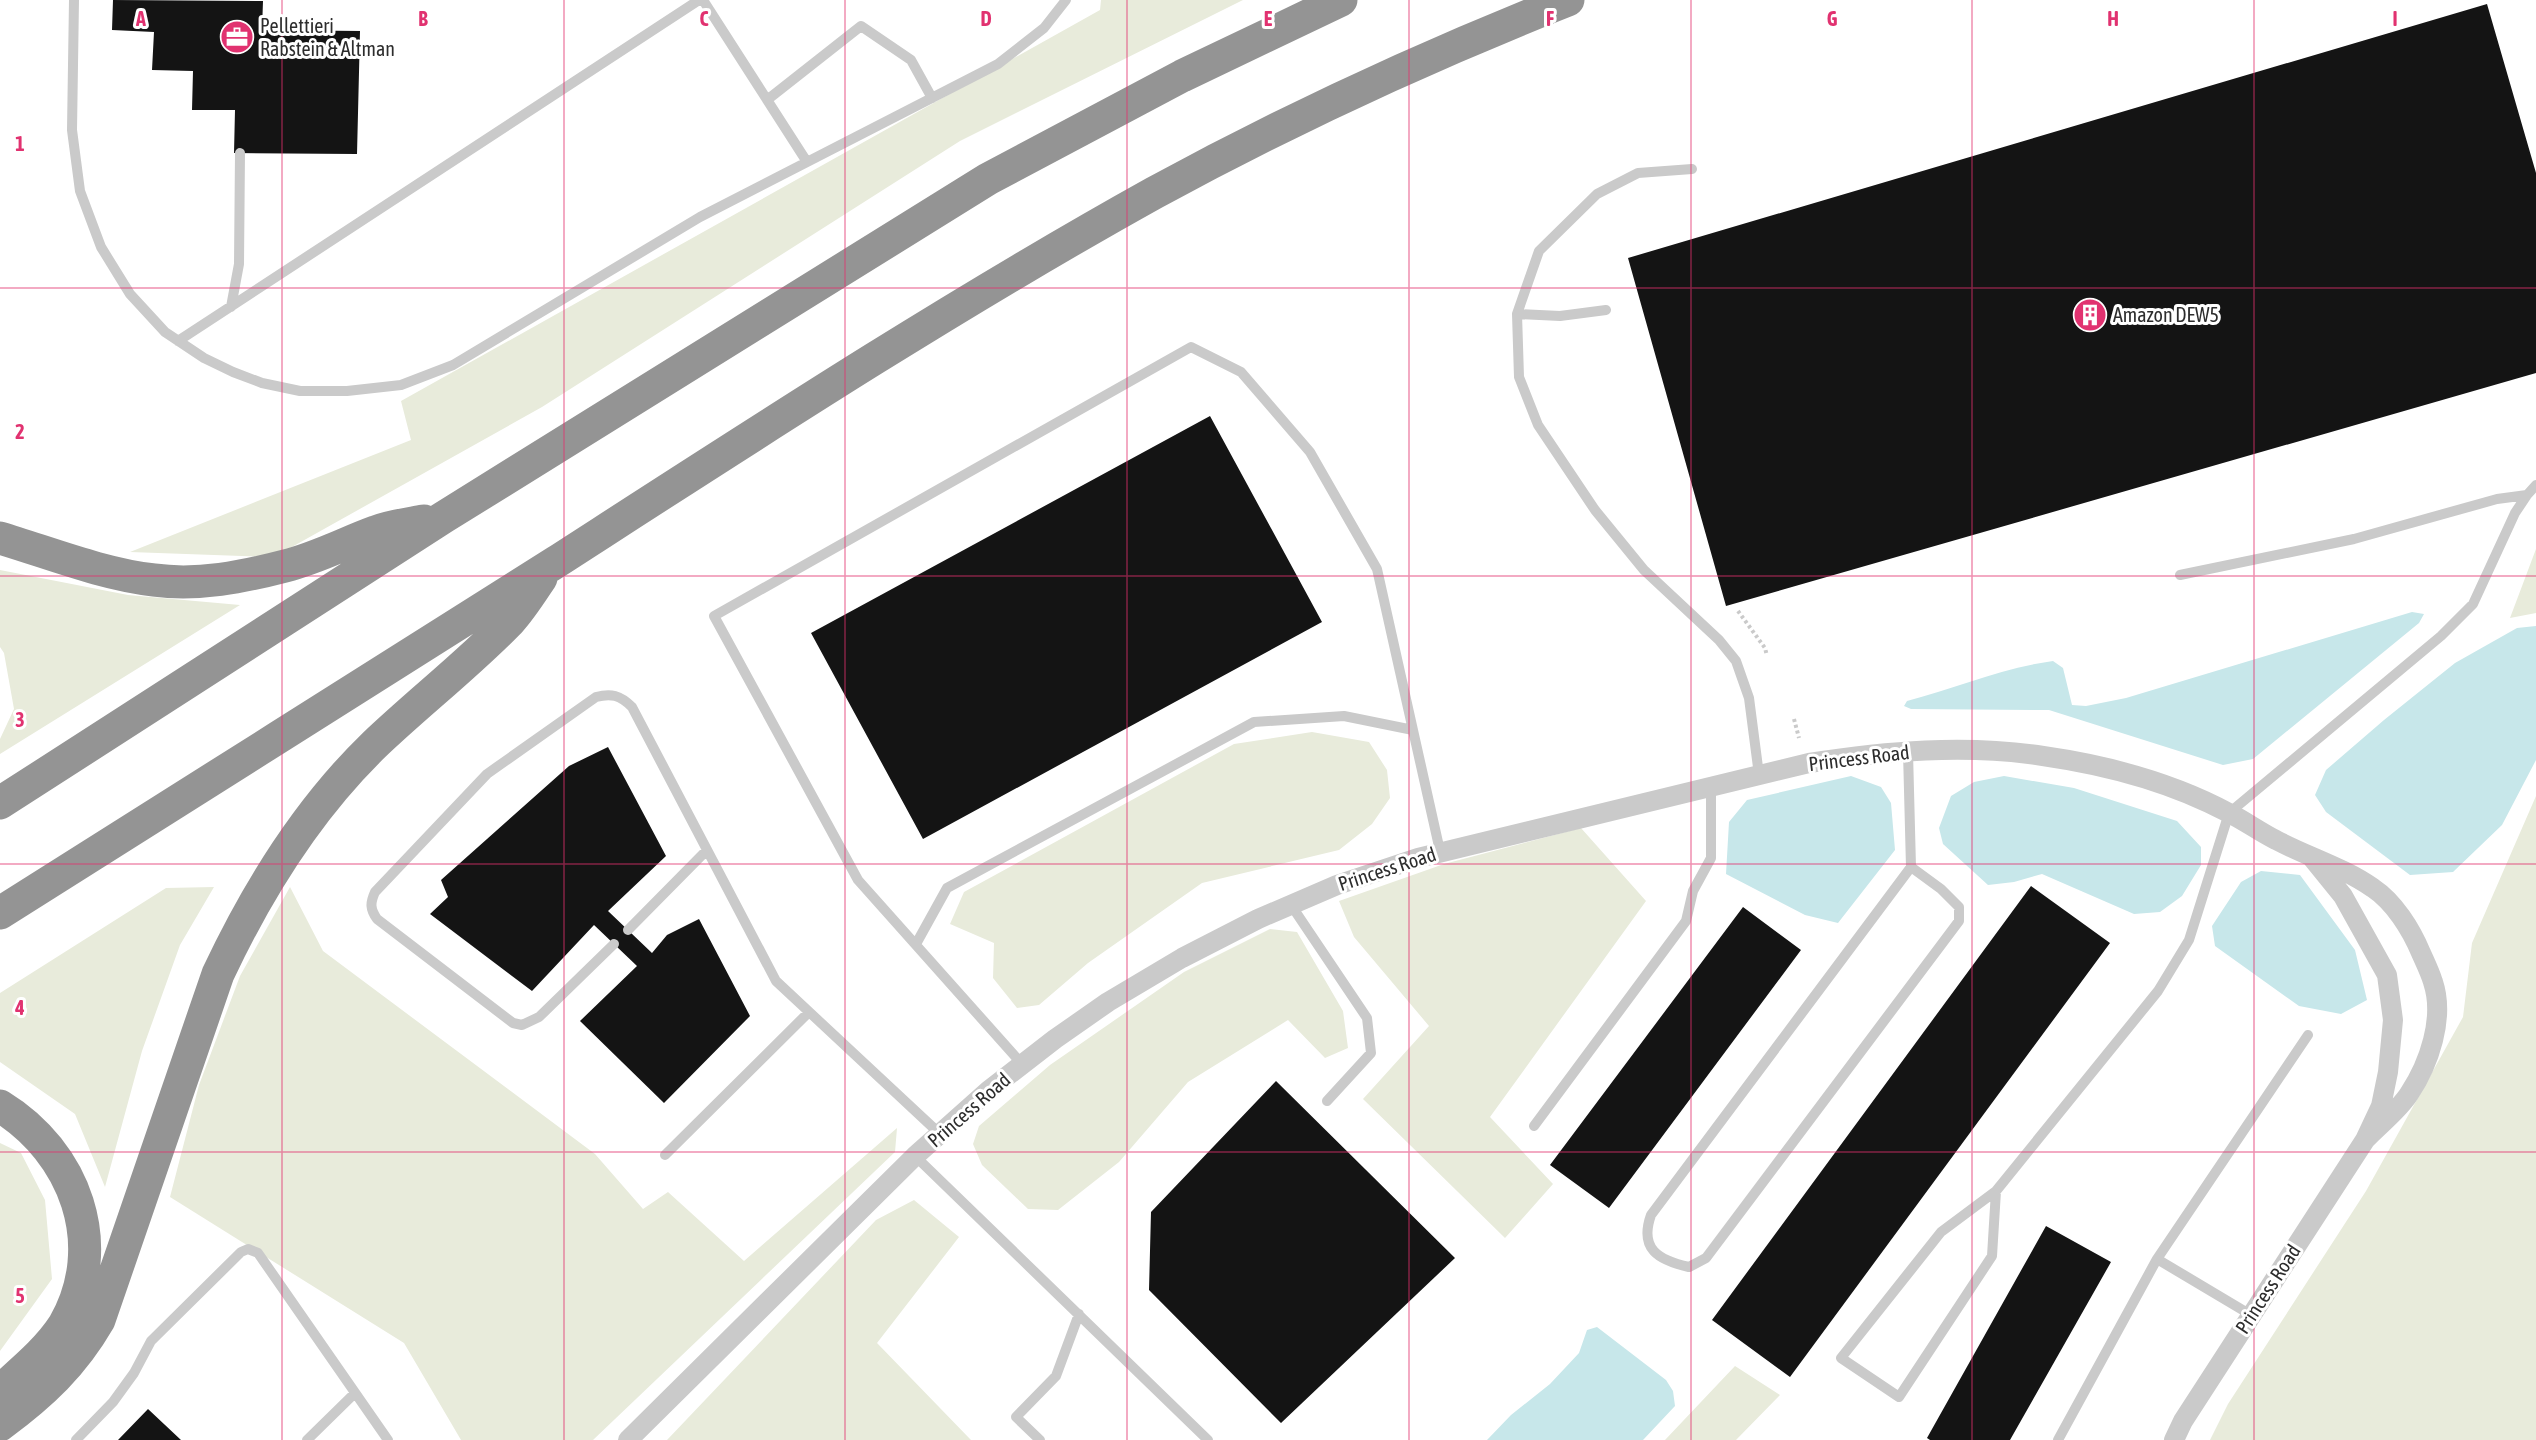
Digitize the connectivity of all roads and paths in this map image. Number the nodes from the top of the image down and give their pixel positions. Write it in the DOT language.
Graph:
graph roads {
  1 [pos="74,0"];
  2 [pos="699,0"];
  3 [pos="703,0"];
  4 [pos="1066,0"];
  5 [pos="1341,0"];
  6 [pos="1568,0"];
  7 [pos="932,98"];
  8 [pos="768,100"];
  9 [pos="240,153"];
  10 [pos="807,162"];
  11 [pos="1692,169"];
  12 [pos="231,307"];
  13 [pos="1606,310"];
  14 [pos="1517,314"];
  15 [pos="178,341"];
  16 [pos="2536,485"];
  17 [pos="2527,495"];
  18 [pos="444,517"];
  19 [pos="0,538"];
  20 [pos="551,565"];
  21 [pos="2180,575"];
  22 [pos="1738,611"];
  23 [pos="1767,656"];
  24 [pos="1794,719"];
  25 [pos="1413,730"];
  26 [pos="1799,738"];
  27 [pos="1908,752"];
  28 [pos="1759,775"];
  29 [pos="1711,786"];
  30 [pos="0,803"];
  31 [pos="2229,813"];
  32 [pos="706,850"];
  33 [pos="1440,851"];
  34 [pos="2313,859"];
  35 [pos="1911,867"];
  36 [pos="1291,905"];
  37 [pos="0,913"];
  38 [pos="628,930"];
  39 [pos="614,944"];
  40 [pos="916,944"];
  41 [pos="809,1012"];
  42 [pos="2308,1035"];
  43 [pos="1022,1064"];
  44 [pos="1327,1101"];
  45 [pos="0,1106"];
  46 [pos="1534,1126"];
  47 [pos="940,1134"];
  48 [pos="2365,1140"];
  49 [pos="665,1155"];
  50 [pos="915,1156"];
  51 [pos="1996,1191"];
  52 [pos="2157,1259"];
  53 [pos="1079,1314"];
  54 [pos="2251,1315"];
  55 [pos="0,1391"];
  56 [pos="355,1393"];
  57 [pos="0,1425"];
  58 [pos="76,1440"];
  59 [pos="307,1440"];
  60 [pos="388,1440"];
  61 [pos="628,1440"];
  62 [pos="1040,1440"];
  63 [pos="1208,1440"];
  64 [pos="2058,1440"];
  65 [pos="2174,1440"];
  1 -- 15 [label="lane"];
  2 -- 12 [label="lane"];
  3 -- 8 [label="lane"];
  4 -- 7 [label="lane"];
  5 -- 18 [label="highway"];
  6 -- 20 [label="highway"];
  7 -- 8 [label="lane"];
  7 -- 10 [label="lane"];
  8 -- 10 [label="lane"];
  9 -- 12 [label="lane"];
  10 -- 15 [label="lane"];
  11 -- 14 [label="lane"];
  12 -- 15 [label="lane"];
  13 -- 14 [label="lane"];
  14 -- 28 [label="lane"];
  16 -- 17 [label="lane"];
  17 -- 21 [label="lane"];
  17 -- 31 [label="lane"];
  18 -- 19 [label="highway"];
  18 -- 30 [label="highway"];
  20 -- 37 [label="highway"];
  20 -- 57 [label="highway"];
  22 -- 23 [label="path"];
  24 -- 26 [label="path"];
  25 -- 33 [label="lane"];
  25 -- 40 [label="lane"];
  25 -- 40 [label="lane"];
  27 -- 28 [label="street, Princess Road"];
  27 -- 31 [label="street, Princess Road"];
  27 -- 35 [label="lane"];
  28 -- 29 [label="street, Princess Road"];
  29 -- 33 [label="street, Princess Road"];
  29 -- 46 [label="lane"];
  31 -- 34 [label="street, Princess Road"];
  31 -- 51 [label="lane"];
  32 -- 38 [label="lane"];
  32 -- 39 [label="lane"];
  32 -- 41 [label="lane"];
  33 -- 36 [label="street, Princess Road"];
  34 -- 48 [label="street, Princess Road"];
  34 -- 48 [label="street, Princess Road"];
  35 -- 35 [label="lane"];
  36 -- 43 [label="street, Princess Road"];
  36 -- 44 [label="lane"];
  40 -- 43 [label="lane"];
  41 -- 47 [label="lane"];
  41 -- 49 [label="lane"];
  42 -- 52 [label="lane"];
  43 -- 47 [label="street, Princess Road"];
  45 -- 55 [label="highway"];
  47 -- 50 [label="street, Princess Road"];
  48 -- 54 [label="street, Princess Road"];
  50 -- 53 [label="lane"];
  50 -- 61 [label="street, Princess Road"];
  51 -- 51 [label="lane"];
  52 -- 54 [label="lane"];
  52 -- 64 [label="lane"];
  53 -- 62 [label="lane"];
  53 -- 63 [label="lane"];
  54 -- 65 [label="street, Princess Road"];
  56 -- 58 [label="lane"];
  56 -- 59 [label="lane"];
  56 -- 60 [label="lane"];
}
